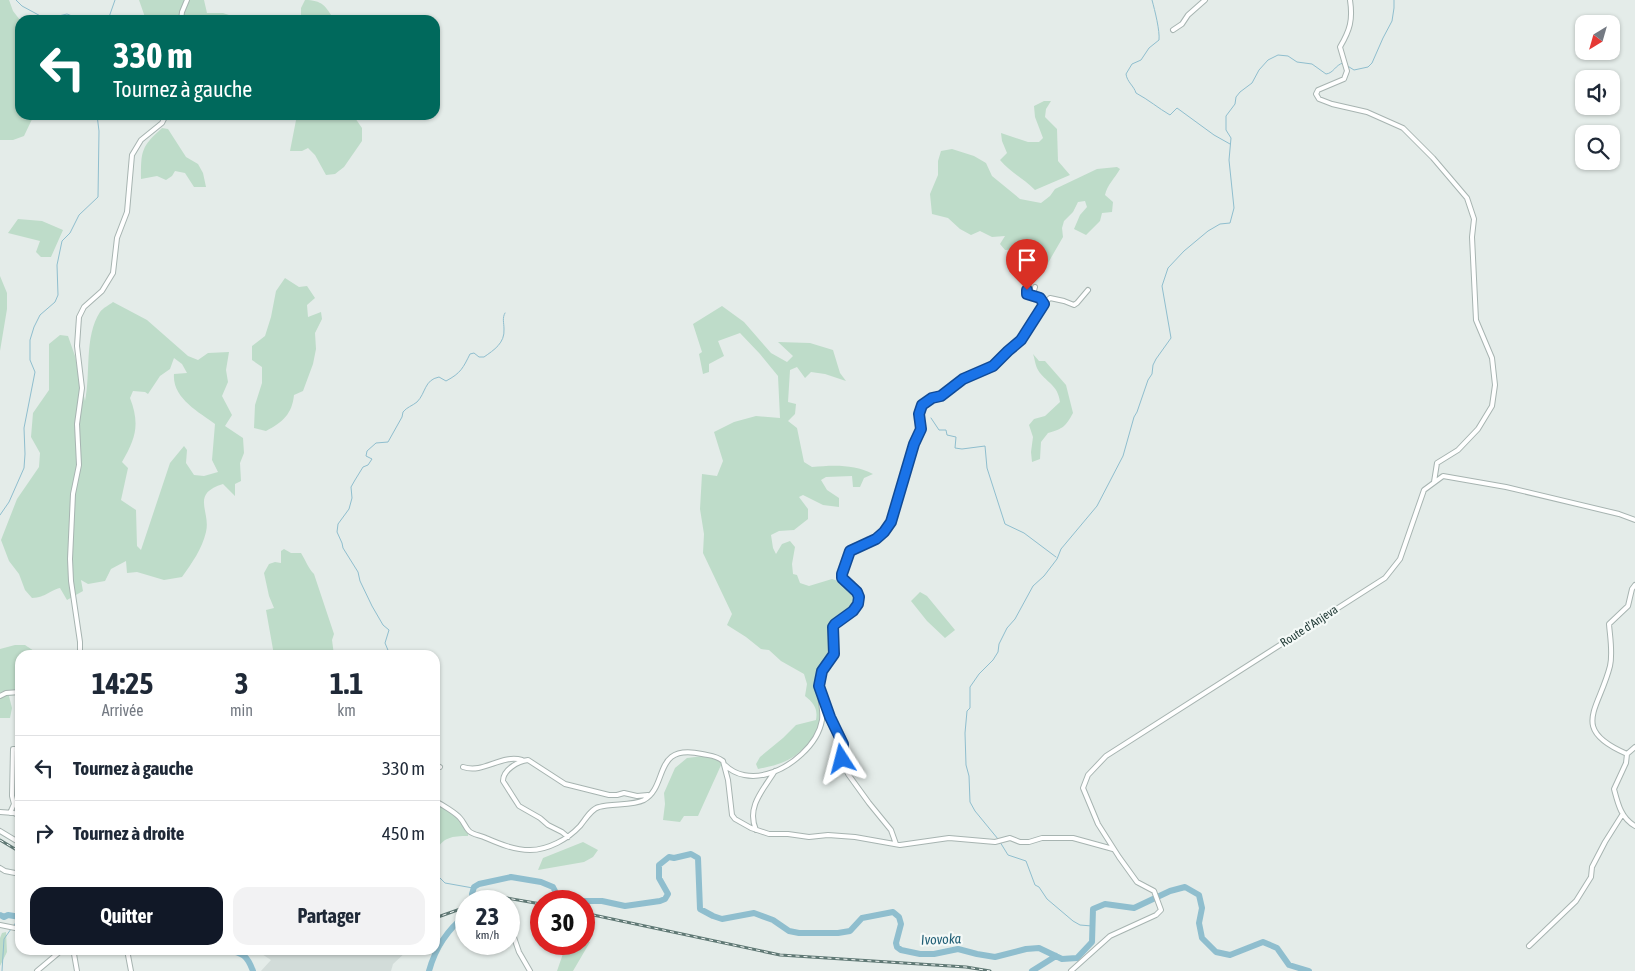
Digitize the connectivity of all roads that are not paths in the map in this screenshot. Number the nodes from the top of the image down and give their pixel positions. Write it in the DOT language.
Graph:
graph roads {
  1 [pos="186,0"];
  2 [pos="1205,0"];
  3 [pos="1350,0"];
  4 [pos="182,15"];
  5 [pos="1173,30"];
  6 [pos="164,120"];
  7 [pos="1023,251"];
  8 [pos="1035,286"];
  9 [pos="1088,290"];
  10 [pos="1033,294"];
  11 [pos="1044,304"];
  12 [pos="1434,483"];
  13 [pos="1635,520"];
  14 [pos="1635,585"];
  15 [pos="79,650"];
  16 [pos="819,688"];
  17 [pos="15,692"];
  18 [pos="0,696"];
  19 [pos="1635,746"];
  20 [pos="15,749"];
  21 [pos="1627,754"];
  22 [pos="522,760"];
  23 [pos="725,765"];
  24 [pos="463,767"];
  25 [pos="775,771"];
  26 [pos="650,795"];
  27 [pos="440,804"];
  28 [pos="0,812"];
  29 [pos="10,814"];
  30 [pos="15,815"];
  31 [pos="1622,815"];
  32 [pos="1635,826"];
  33 [pos="756,830"];
  34 [pos="0,831"];
  35 [pos="568,836"];
  36 [pos="15,840"];
  37 [pos="896,844"];
  38 [pos="1114,849"];
  39 [pos="0,868"];
  40 [pos="15,873"];
  41 [pos="0,925"];
  42 [pos="15,928"];
  43 [pos="1529,946"];
  44 [pos="520,954"];
  45 [pos="56,955"];
  46 [pos="74,955"];
  47 [pos="128,955"];
  48 [pos="37,971"];
  49 [pos="77,971"];
  50 [pos="131,971"];
  51 [pos="530,971"];
  52 [pos="1071,971"];
  1 -- 4 [label="street"];
  2 -- 5 [label="street"];
  3 -- 12 [label="street, Route d'Anjeva"];
  6 -- 15 [label="street"];
  7 -- 10 [label="street"];
  8 -- 10 [label="street"];
  9 -- 11 [label="street"];
  10 -- 11 [label="street"];
  11 -- 16 [label="street"];
  12 -- 13 [label="street"];
  12 -- 38 [label="street, Route d'Anjeva"];
  14 -- 21 [label="street"];
  16 -- 25 [label="street"];
  16 -- 37 [label="street"];
  17 -- 18 [label="street"];
  19 -- 21 [label="street"];
  20 -- 29 [label="street"];
  21 -- 31 [label="street"];
  22 -- 24 [label="street"];
  22 -- 26 [label="street"];
  22 -- 35 [label="street"];
  23 -- 25 [label="street"];
  23 -- 26 [label="street"];
  23 -- 33 [label="street"];
  25 -- 33 [label="street"];
  26 -- 35 [label="street"];
  27 -- 35 [label="street"];
  28 -- 29 [label="street"];
  29 -- 30 [label="street"];
  31 -- 32 [label="street"];
  31 -- 43 [label="street"];
  33 -- 37 [label="street"];
  34 -- 36 [label="street"];
  37 -- 38 [label="street"];
  38 -- 52 [label="street, Route d'Anjeva"];
  39 -- 40 [label="street"];
  41 -- 42 [label="street"];
  44 -- 51 [label="street"];
  45 -- 48 [label="street"];
  46 -- 49 [label="street"];
  47 -- 50 [label="street"];
}
